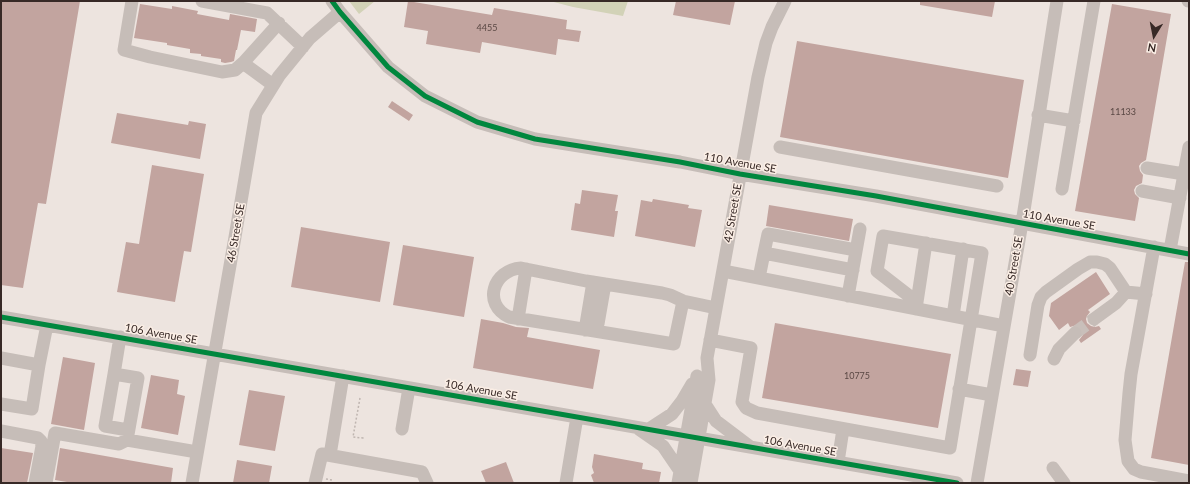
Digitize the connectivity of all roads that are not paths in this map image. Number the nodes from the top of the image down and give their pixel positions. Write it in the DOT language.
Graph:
graph roads {
  1 [pos="132,1"];
  2 [pos="202,1"];
  3 [pos="332,1"];
  4 [pos="785,1"];
  5 [pos="1057,1"];
  6 [pos="1094,1"];
  7 [pos="340,12"];
  8 [pos="279,23"];
  9 [pos="303,47"];
  10 [pos="242,63"];
  11 [pos="273,85"];
  12 [pos="1038,115"];
  13 [pos="1074,121"];
  14 [pos="780,147"];
  15 [pos="1189,147"];
  16 [pos="1147,168"];
  17 [pos="740,174"];
  18 [pos="1184,174"];
  19 [pos="997,186"];
  20 [pos="1062,189"];
  21 [pos="1142,191"];
  22 [pos="1180,198"];
  23 [pos="1022,223"];
  24 [pos="860,229"];
  25 [pos="926,243"];
  26 [pos="1154,247"];
  27 [pos="962,249"];
  28 [pos="856,250"];
  29 [pos="1170,250"];
  30 [pos="764,253"];
  31 [pos="1189,254"];
  32 [pos="526,269"];
  33 [pos="853,270"];
  34 [pos="723,271"];
  35 [pos="759,278"];
  36 [pos="599,283"];
  37 [pos="1126,292"];
  38 [pos="1146,294"];
  39 [pos="848,296"];
  40 [pos="683,301"];
  41 [pos="916,305"];
  42 [pos="716,308"];
  43 [pos="953,316"];
  44 [pos="1,317"];
  45 [pos="518,319"];
  46 [pos="1094,319"];
  47 [pos="971,320"];
  48 [pos="598,324"];
  49 [pos="47,325"];
  50 [pos="1004,326"];
  51 [pos="585,330"];
  52 [pos="1075,333"];
  53 [pos="120,337"];
  54 [pos="710,340"];
  55 [pos="214,354"];
  56 [pos="1030,355"];
  57 [pos="1,358"];
  58 [pos="707,358"];
  59 [pos="1054,359"];
  60 [pos="39,365"];
  61 [pos="114,374"];
  62 [pos="343,376"];
  63 [pos="697,376"];
  64 [pos="409,388"];
  65 [pos="960,389"];
  66 [pos="992,395"];
  67 [pos="1,404"];
  68 [pos="705,404"];
  69 [pos="577,417"];
  70 [pos="643,428"];
  71 [pos="402,429"];
  72 [pos="844,429"];
  73 [pos="1,431"];
  74 [pos="128,435"];
  75 [pos="693,438"];
  76 [pos="750,447"];
  77 [pos="197,452"];
  78 [pos="330,455"];
  79 [pos="838,462"];
  80 [pos="1053,468"];
  81 [pos="679,477"];
  82 [pos="1189,481"];
  83 [pos="35,483"];
  84 [pos="46,483"];
  85 [pos="192,483"];
  86 [pos="315,483"];
  87 [pos="426,483"];
  88 [pos="566,483"];
  89 [pos="691,483"];
  90 [pos="957,483"];
  91 [pos="977,483"];
  92 [pos="1064,483"];
  1 -- 10 [label="street"];
  2 -- 8 [label="street"];
  3 -- 7 [label="street, 110 Avenue SE"];
  4 -- 17 [label="street, 42 Street SE"];
  5 -- 12 [label="street, 40 Street SE"];
  6 -- 13 [label="street"];
  7 -- 9 [label="street, 46 Street SE"];
  7 -- 17 [label="street, 110 Avenue SE"];
  8 -- 9 [label="street"];
  8 -- 10 [label="street"];
  9 -- 11 [label="street, 46 Street SE"];
  10 -- 11 [label="street"];
  11 -- 55 [label="street, 46 Street SE"];
  12 -- 13 [label="street"];
  12 -- 23 [label="street, 40 Street SE"];
  13 -- 20 [label="street"];
  14 -- 19 [label="street"];
  15 -- 18 [label="street"];
  16 -- 18 [label="street"];
  17 -- 23 [label="street, 110 Avenue SE"];
  17 -- 34 [label="street, 42 Street SE"];
  18 -- 22 [label="street"];
  21 -- 22 [label="street"];
  22 -- 29 [label="street"];
  23 -- 26 [label="street, 110 Avenue SE"];
  23 -- 50 [label="street, 40 Street SE"];
  24 -- 28 [label="street"];
  25 -- 27 [label="street"];
  25 -- 41 [label="street"];
  25 -- 41 [label="street"];
  26 -- 29 [label="street, 110 Avenue SE"];
  26 -- 38 [label="street"];
  27 -- 43 [label="street"];
  27 -- 47 [label="street"];
  28 -- 30 [label="street"];
  28 -- 33 [label="street"];
  29 -- 31 [label="street, 110 Avenue SE"];
  30 -- 33 [label="street"];
  30 -- 35 [label="street"];
  32 -- 36 [label="street"];
  32 -- 45 [label="street"];
  32 -- 45 [label="street"];
  33 -- 39 [label="street"];
  34 -- 35 [label="street"];
  34 -- 42 [label="street, 42 Street SE"];
  35 -- 39 [label="street"];
  36 -- 40 [label="street"];
  36 -- 48 [label="street"];
  36 -- 51 [label="street"];
  37 -- 38 [label="street"];
  37 -- 46 [label="street"];
  37 -- 56 [label="street"];
  38 -- 82 [label="street"];
  39 -- 41 [label="street"];
  40 -- 42 [label="street"];
  40 -- 51 [label="street"];
  41 -- 43 [label="street"];
  42 -- 54 [label="street, 42 Street SE"];
  43 -- 47 [label="street"];
  44 -- 49 [label="street, 106 Avenue SE"];
  45 -- 51 [label="street"];
  47 -- 50 [label="street"];
  47 -- 65 [label="street"];
  49 -- 53 [label="street, 106 Avenue SE"];
  49 -- 60 [label="street"];
  50 -- 66 [label="street, 40 Street SE"];
  52 -- 59 [label="street"];
  53 -- 55 [label="street, 106 Avenue SE"];
  53 -- 61 [label="street"];
  54 -- 58 [label="street, 42 Street SE"];
  54 -- 72 [label="street"];
  55 -- 62 [label="street, 106 Avenue SE"];
  55 -- 77 [label="street, 46 Street SE"];
  57 -- 60 [label="street"];
  58 -- 63 [label="street, 42 Street SE"];
  58 -- 68 [label="street, 42 Street SE"];
  60 -- 67 [label="street"];
  61 -- 74 [label="street"];
  61 -- 74 [label="street"];
  62 -- 64 [label="street, 106 Avenue SE"];
  62 -- 78 [label="street"];
  63 -- 70 [label="street"];
  63 -- 75 [label="street, 42 Street SE"];
  64 -- 69 [label="street, 106 Avenue SE"];
  64 -- 71 [label="street"];
  65 -- 66 [label="street"];
  65 -- 72 [label="street"];
  66 -- 91 [label="street, 40 Street SE"];
  68 -- 75 [label="street, 42 Street SE"];
  68 -- 76 [label="street"];
  69 -- 70 [label="street, 106 Avenue SE"];
  69 -- 88 [label="street"];
  70 -- 75 [label="street, 106 Avenue SE"];
  70 -- 81 [label="street"];
  72 -- 79 [label="street"];
  73 -- 83 [label="street"];
  74 -- 77 [label="street"];
  74 -- 84 [label="street"];
  75 -- 76 [label="street, 106 Avenue SE"];
  75 -- 81 [label="street, 42 Street SE"];
  75 -- 89 [label="street, 42 Street SE"];
  76 -- 79 [label="street, 106 Avenue SE"];
  77 -- 85 [label="street, 46 Street SE"];
  78 -- 86 [label="street"];
  78 -- 87 [label="street"];
  79 -- 90 [label="street, 106 Avenue SE"];
  80 -- 92 [label="street"];
}
